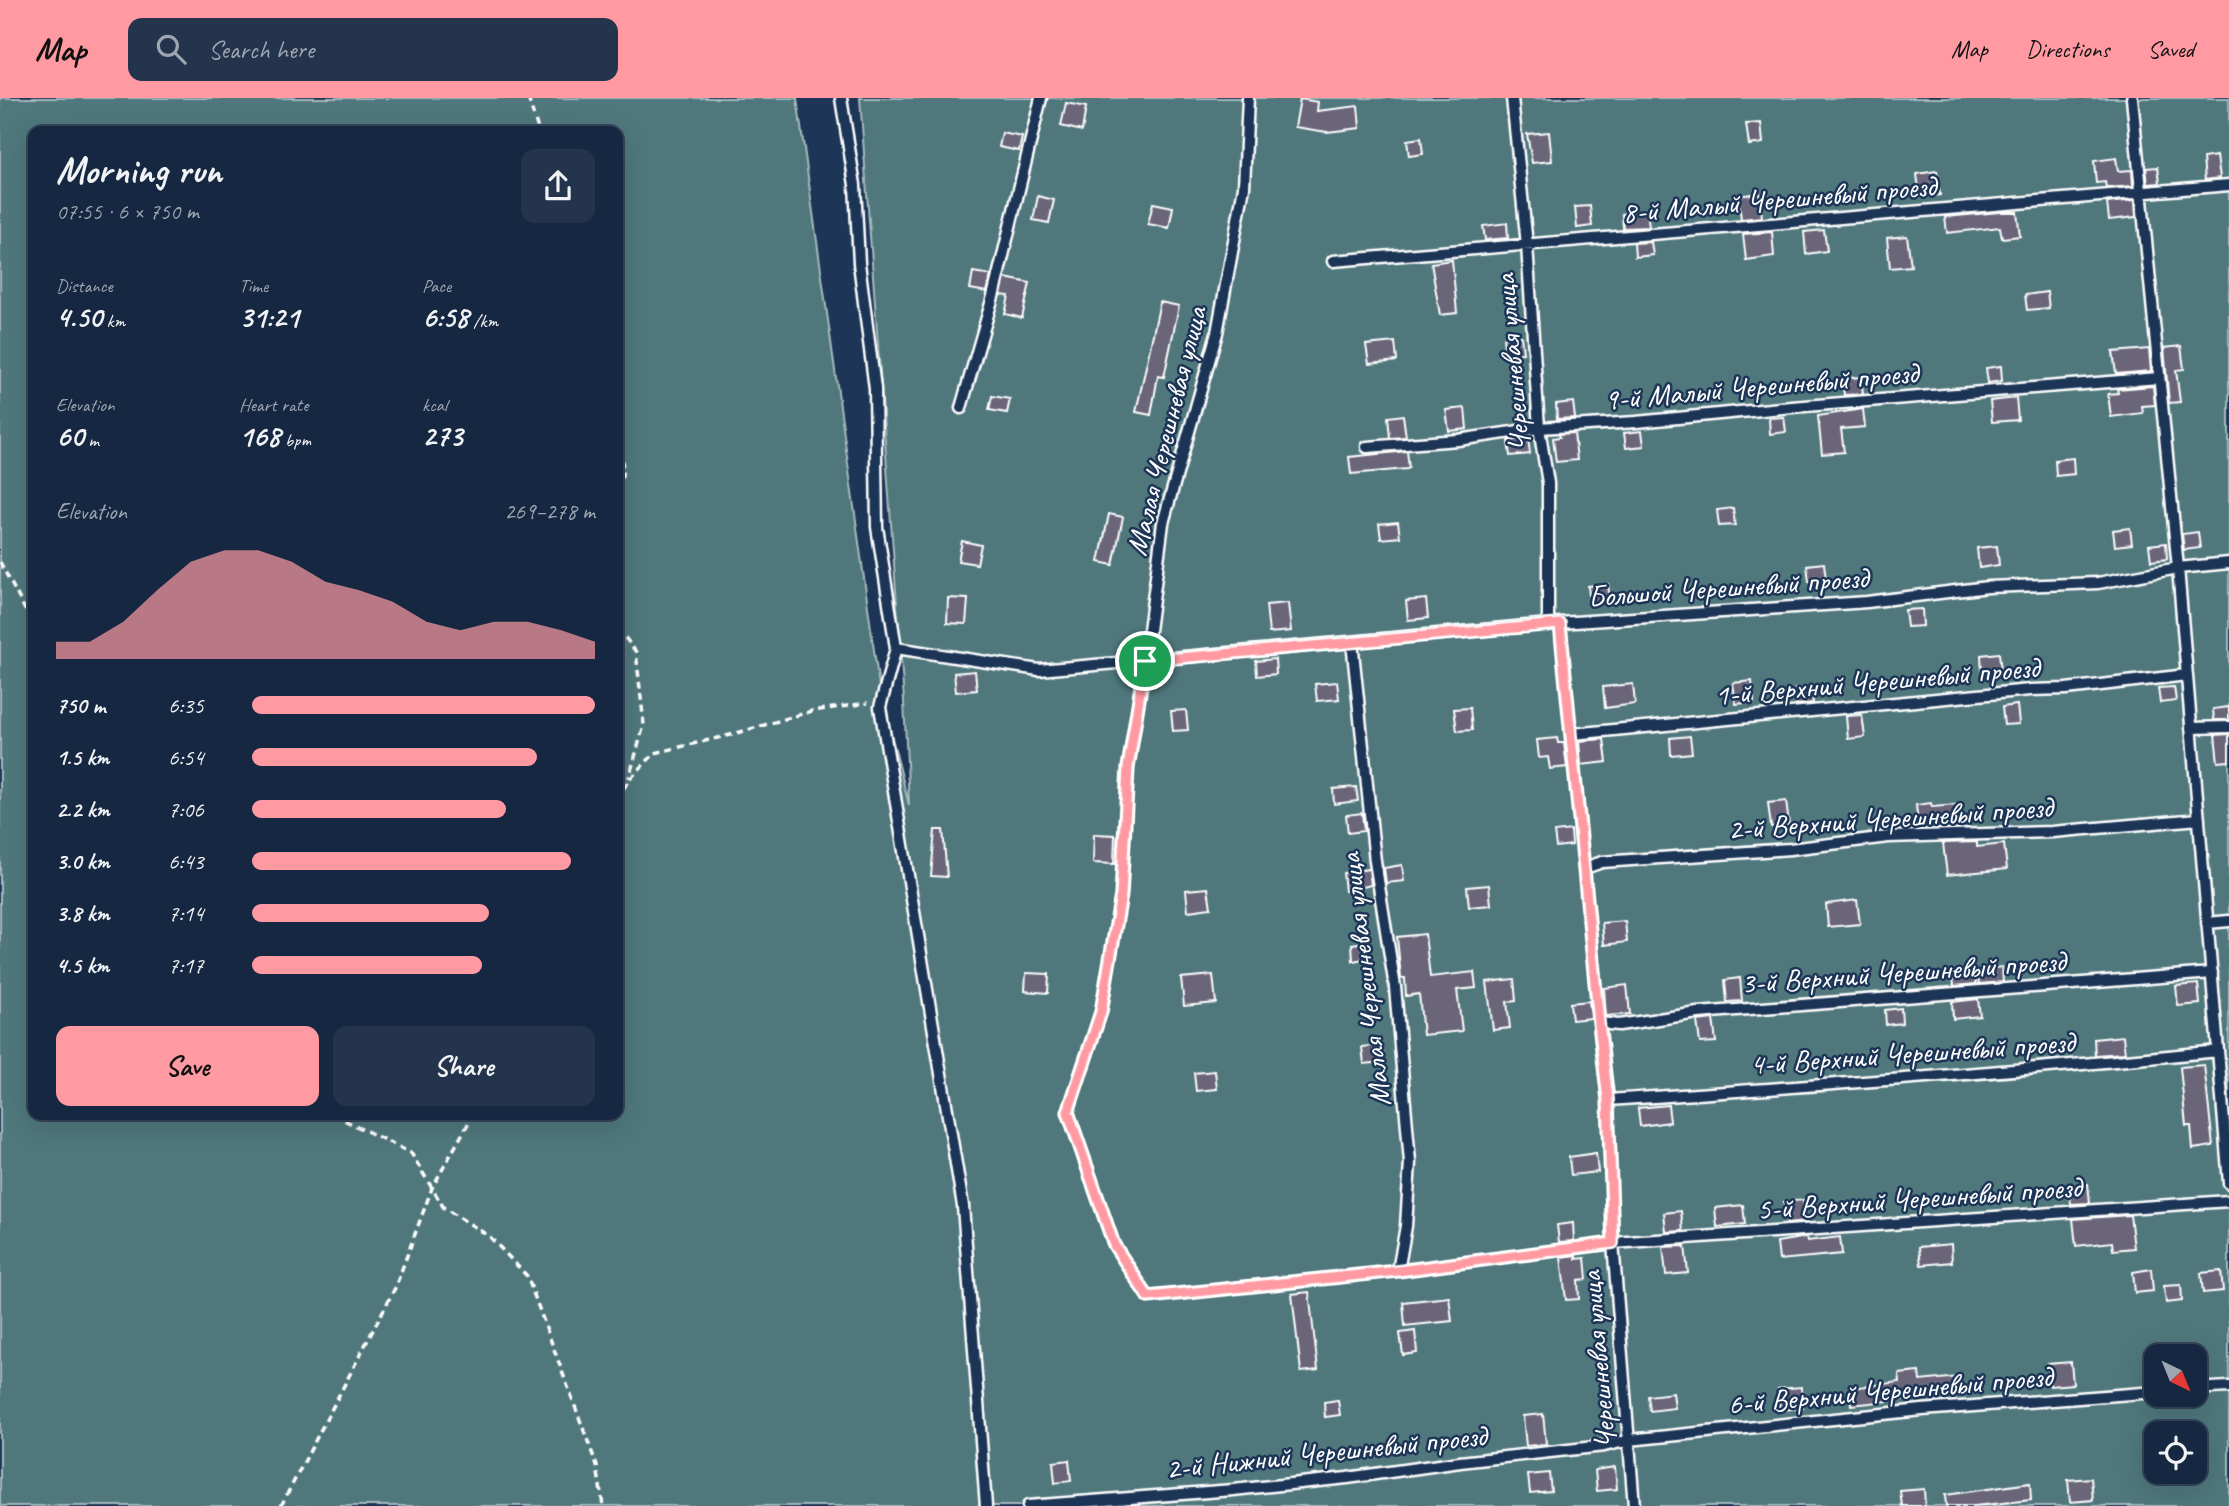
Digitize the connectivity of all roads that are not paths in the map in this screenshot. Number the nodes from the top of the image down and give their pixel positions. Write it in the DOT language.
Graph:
graph roads {
  1 [pos="841,98"];
  2 [pos="1041,98"];
  3 [pos="1248,98"];
  4 [pos="1512,98"];
  5 [pos="2132,98"];
  6 [pos="2229,185"];
  7 [pos="2141,192"];
  8 [pos="1527,245"];
  9 [pos="1333,261"];
  10 [pos="2159,378"];
  11 [pos="961,408"];
  12 [pos="1539,428"];
  13 [pos="1367,447"];
  14 [pos="2229,563"];
  15 [pos="2178,568"];
  16 [pos="1560,624"];
  17 [pos="1548,625"];
  18 [pos="1352,642"];
  19 [pos="896,648"];
  20 [pos="1145,661"];
  21 [pos="2187,675"];
  22 [pos="2229,727"];
  23 [pos="2191,728"];
  24 [pos="1572,734"];
  25 [pos="2199,819"];
  26 [pos="1585,868"];
  27 [pos="2229,921"];
  28 [pos="2207,923"];
  29 [pos="2212,973"];
  30 [pos="1599,1023"];
  31 [pos="2218,1051"];
  32 [pos="1608,1100"];
  33 [pos="2226,1105"];
  34 [pos="2229,1183"];
  35 [pos="2229,1202"];
  36 [pos="1613,1243"];
  37 [pos="1398,1271"];
  38 [pos="1148,1297"];
  39 [pos="2229,1387"];
  40 [pos="2207,1389"];
  41 [pos="2144,1393"];
  42 [pos="1629,1440"];
  43 [pos="986,1506"];
  44 [pos="1028,1506"];
  45 [pos="1634,1506"];
  1 -- 19 [label="lane"];
  2 -- 11 [label="lane"];
  3 -- 20 [label="lane, Малая Черешневая улица"];
  4 -- 8 [label="lane, Черешневая улица"];
  5 -- 7 [label="lane"];
  6 -- 7 [label="lane, 8-й Малый Черешневый проезд"];
  7 -- 8 [label="lane, 8-й Малый Черешневый проезд"];
  7 -- 10 [label="lane"];
  8 -- 9 [label="lane, 8-й Малый Черешневый проезд"];
  8 -- 12 [label="lane, Черешневая улица"];
  10 -- 12 [label="lane, 9-й Малый Черешневый проезд"];
  10 -- 15 [label="lane"];
  12 -- 13 [label="lane, 9-й Малый Черешневый проезд"];
  12 -- 17 [label="lane, Черешневая улица"];
  14 -- 15 [label="lane, Большой Черешневый проезд"];
  15 -- 16 [label="lane, Большой Черешневый проезд"];
  15 -- 21 [label="lane"];
  16 -- 17 [label="lane, Большой Черешневый проезд"];
  16 -- 24 [label="lane, Черешневая улица"];
  17 -- 18 [label="lane, Большой Черешневый проезд"];
  18 -- 20 [label="lane, Большой Черешневый проезд"];
  18 -- 37 [label="lane, Малая Черешневая улица"];
  19 -- 20 [label="lane, Большой Черешневый проезд"];
  19 -- 43 [label="lane"];
  20 -- 38 [label="lane, Малая Черешневая улица"];
  21 -- 23 [label="lane"];
  21 -- 24 [label="lane, 1-й Верхний Черешневый проезд"];
  22 -- 23 [label="lane"];
  23 -- 25 [label="lane"];
  24 -- 26 [label="lane, Черешневая улица"];
  25 -- 26 [label="lane, 2-й Верхний Черешневый проезд"];
  25 -- 28 [label="lane"];
  26 -- 30 [label="lane, Черешневая улица"];
  27 -- 28 [label="lane"];
  28 -- 29 [label="lane"];
  29 -- 30 [label="lane, 3-й Верхний Черешневый проезд"];
  29 -- 31 [label="lane"];
  30 -- 32 [label="lane, Черешневая улица"];
  31 -- 32 [label="lane, 4-й Верхний Черешневый проезд"];
  31 -- 33 [label="lane"];
  32 -- 36 [label="lane, Черешневая улица"];
  33 -- 34 [label="lane"];
  35 -- 36 [label="lane, 5-й Верхний Черешневый проезд"];
  36 -- 37 [label="lane, 5-й Верхний Черешневый проезд"];
  36 -- 42 [label="lane, Черешневая улица"];
  37 -- 38 [label="lane, 5-й Верхний Черешневый проезд"];
  39 -- 40 [label="lane"];
  41 -- 42 [label="lane, 6-й Верхний Черешневый проезд"];
  42 -- 44 [label="lane, 2-й Нижний Черешневый проезд"];
  42 -- 45 [label="lane, Черешневая улица"];
}
